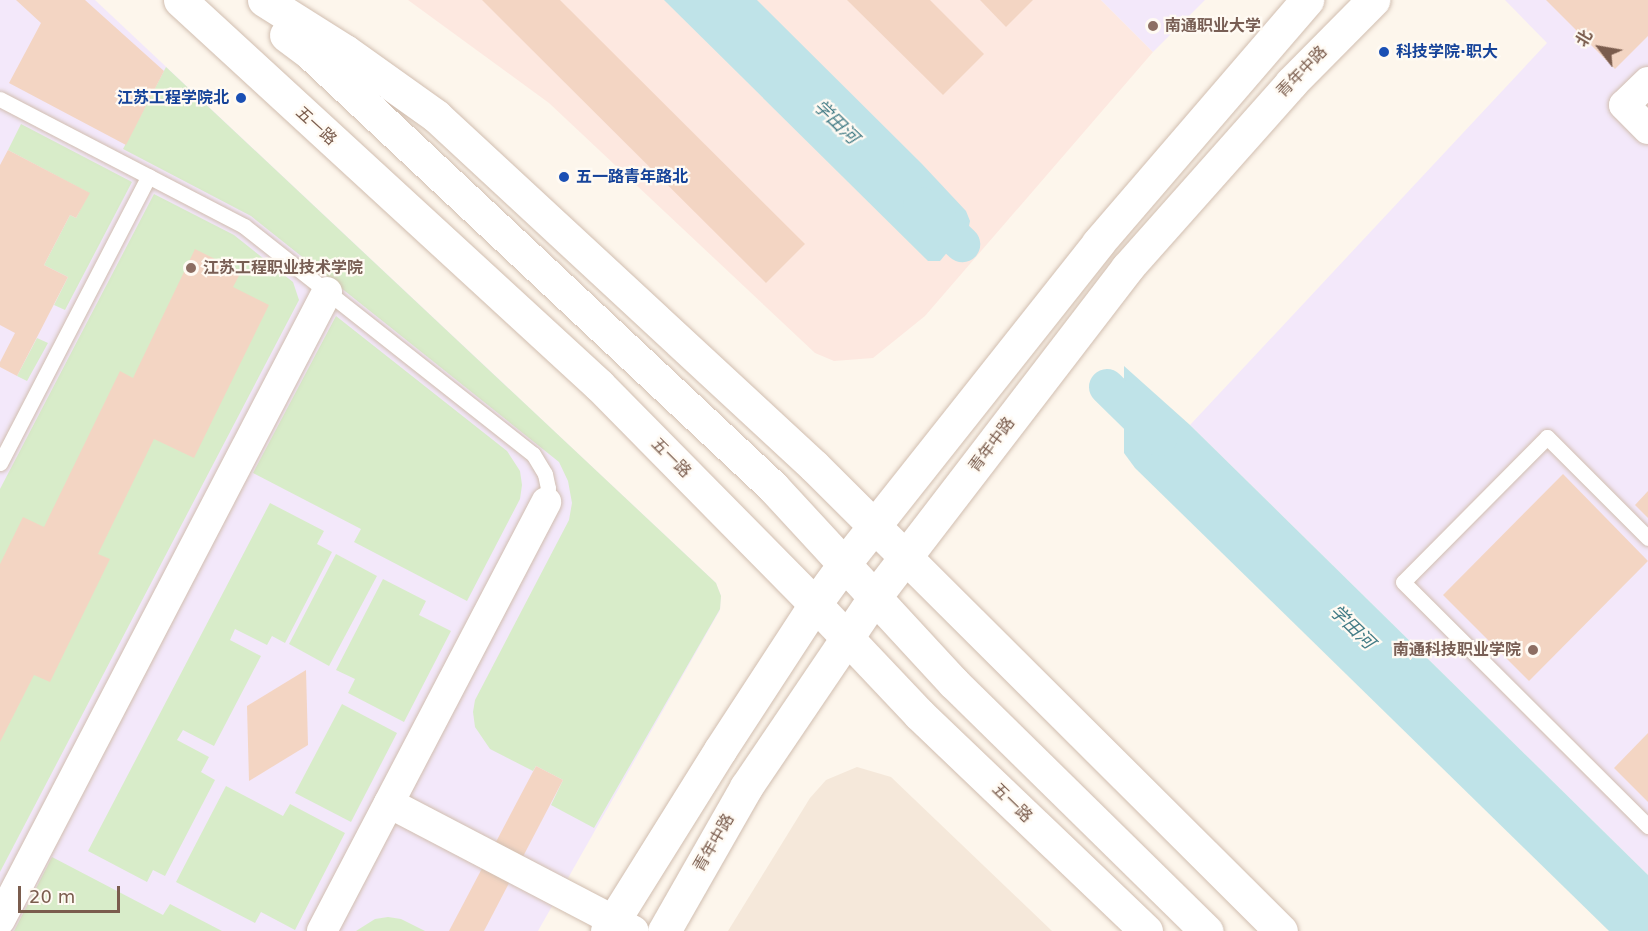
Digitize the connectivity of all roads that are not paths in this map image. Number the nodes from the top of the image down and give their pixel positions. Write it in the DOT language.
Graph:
graph roads {
  1 [pos="180,0"];
  2 [pos="242,0"];
  3 [pos="264,0"];
  4 [pos="1307,0"];
  5 [pos="1373,0"];
  6 [pos="1648,82"];
  7 [pos="0,99"];
  8 [pos="1648,129"];
  9 [pos="149,176"];
  10 [pos="327,292"];
  11 [pos="0,463"];
  12 [pos="546,502"];
  13 [pos="874,527"];
  14 [pos="1648,538"];
  15 [pos="907,557"];
  16 [pos="844,564"];
  17 [pos="874,598"];
  18 [pos="815,604"];
  19 [pos="846,637"];
  20 [pos="389,802"];
  21 [pos="1648,826"];
  22 [pos="0,920"];
  23 [pos="618,927"];
  24 [pos="322,931"];
  25 [pos="664,931"];
  26 [pos="1146,931"];
  27 [pos="1206,931"];
  28 [pos="1281,931"];
  1 -- 18 [label="main road, 五一路"];
  2 -- 16 [label="main road"];
  3 -- 13 [label="main road"];
  4 -- 13 [label="main road"];
  5 -- 15 [label="main road, 青年中路"];
  6 -- 8 [label="street"];
  7 -- 9 [label="lane"];
  9 -- 10 [label="lane"];
  9 -- 11 [label="lane"];
  10 -- 12 [label="lane"];
  10 -- 22 [label="street"];
  12 -- 20 [label="street"];
  13 -- 15 [label="main road"];
  13 -- 16 [label="main road"];
  14 -- 21 [label="lane"];
  15 -- 17 [label="main road, 青年中路"];
  15 -- 28 [label="main road"];
  16 -- 17 [label="main road"];
  16 -- 18 [label="main road"];
  17 -- 19 [label="main road, 青年中路"];
  17 -- 27 [label="main road"];
  18 -- 19 [label="main road, 五一路"];
  18 -- 23 [label="main road"];
  19 -- 25 [label="main road, 青年中路"];
  19 -- 26 [label="main road, 五一路"];
  20 -- 23 [label="street"];
  20 -- 24 [label="street"];
}
